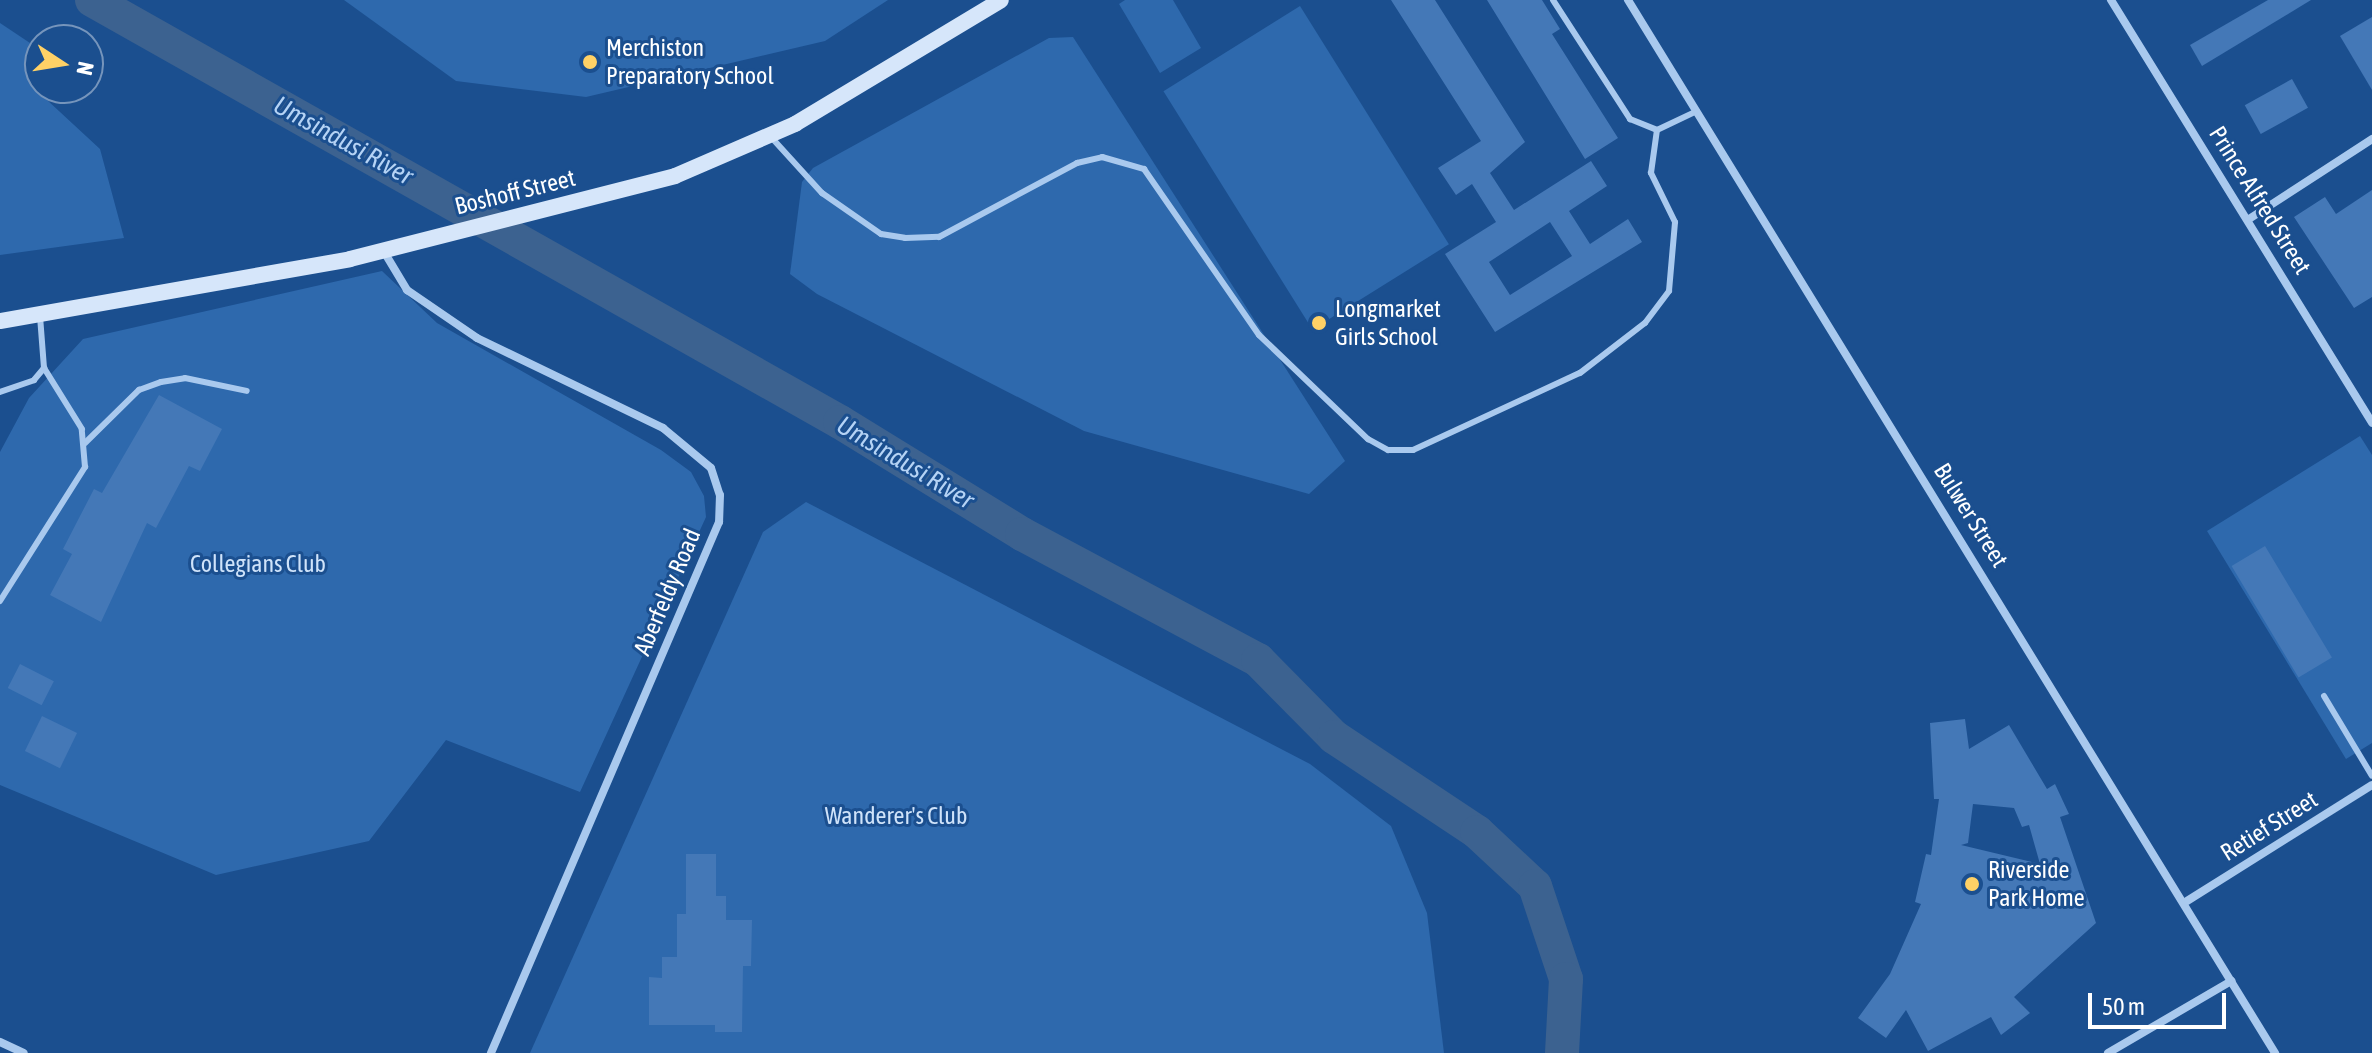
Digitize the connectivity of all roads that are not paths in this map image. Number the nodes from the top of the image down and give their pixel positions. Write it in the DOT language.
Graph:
graph roads {
  1 [pos="1001,0"];
  2 [pos="1553,0"];
  3 [pos="1628,0"];
  4 [pos="2111,0"];
  5 [pos="1697,111"];
  6 [pos="1657,130"];
  7 [pos="771,137"];
  8 [pos="2372,139"];
  9 [pos="2249,219"];
  10 [pos="383,250"];
  11 [pos="40,316"];
  12 [pos="0,321"];
  13 [pos="44,368"];
  14 [pos="247,391"];
  15 [pos="0,392"];
  16 [pos="2372,423"];
  17 [pos="85,443"];
  18 [pos="0,601"];
  19 [pos="2324,696"];
  20 [pos="2372,776"];
  21 [pos="2372,785"];
  22 [pos="2187,901"];
  23 [pos="2231,981"];
  24 [pos="0,1042"];
  25 [pos="493,1052"];
  26 [pos="24,1053"];
  27 [pos="2108,1053"];
  28 [pos="2275,1053"];
  1 -- 7 [label="main road, Boshoff Street"];
  2 -- 6 [label="lane"];
  3 -- 5 [label="street, Bulwer Street"];
  4 -- 9 [label="street, Prince Alfred Street"];
  5 -- 6 [label="lane"];
  5 -- 22 [label="street, Bulwer Street"];
  6 -- 7 [label="lane"];
  7 -- 10 [label="main road, Boshoff Street"];
  8 -- 9 [label="street"];
  9 -- 16 [label="street, Prince Alfred Street"];
  10 -- 11 [label="main road, Boshoff Street"];
  10 -- 25 [label="street, Aberfeldy Road"];
  11 -- 12 [label="main road, Boshoff Street"];
  11 -- 13 [label="lane"];
  13 -- 15 [label="lane"];
  13 -- 17 [label="lane"];
  14 -- 17 [label="lane"];
  17 -- 18 [label="lane"];
  19 -- 20 [label="lane"];
  21 -- 22 [label="street, Retief Street"];
  22 -- 23 [label="street, Bulwer Street"];
  23 -- 27 [label="street"];
  23 -- 28 [label="street, Bulwer Street"];
  24 -- 26 [label="street"];
}
